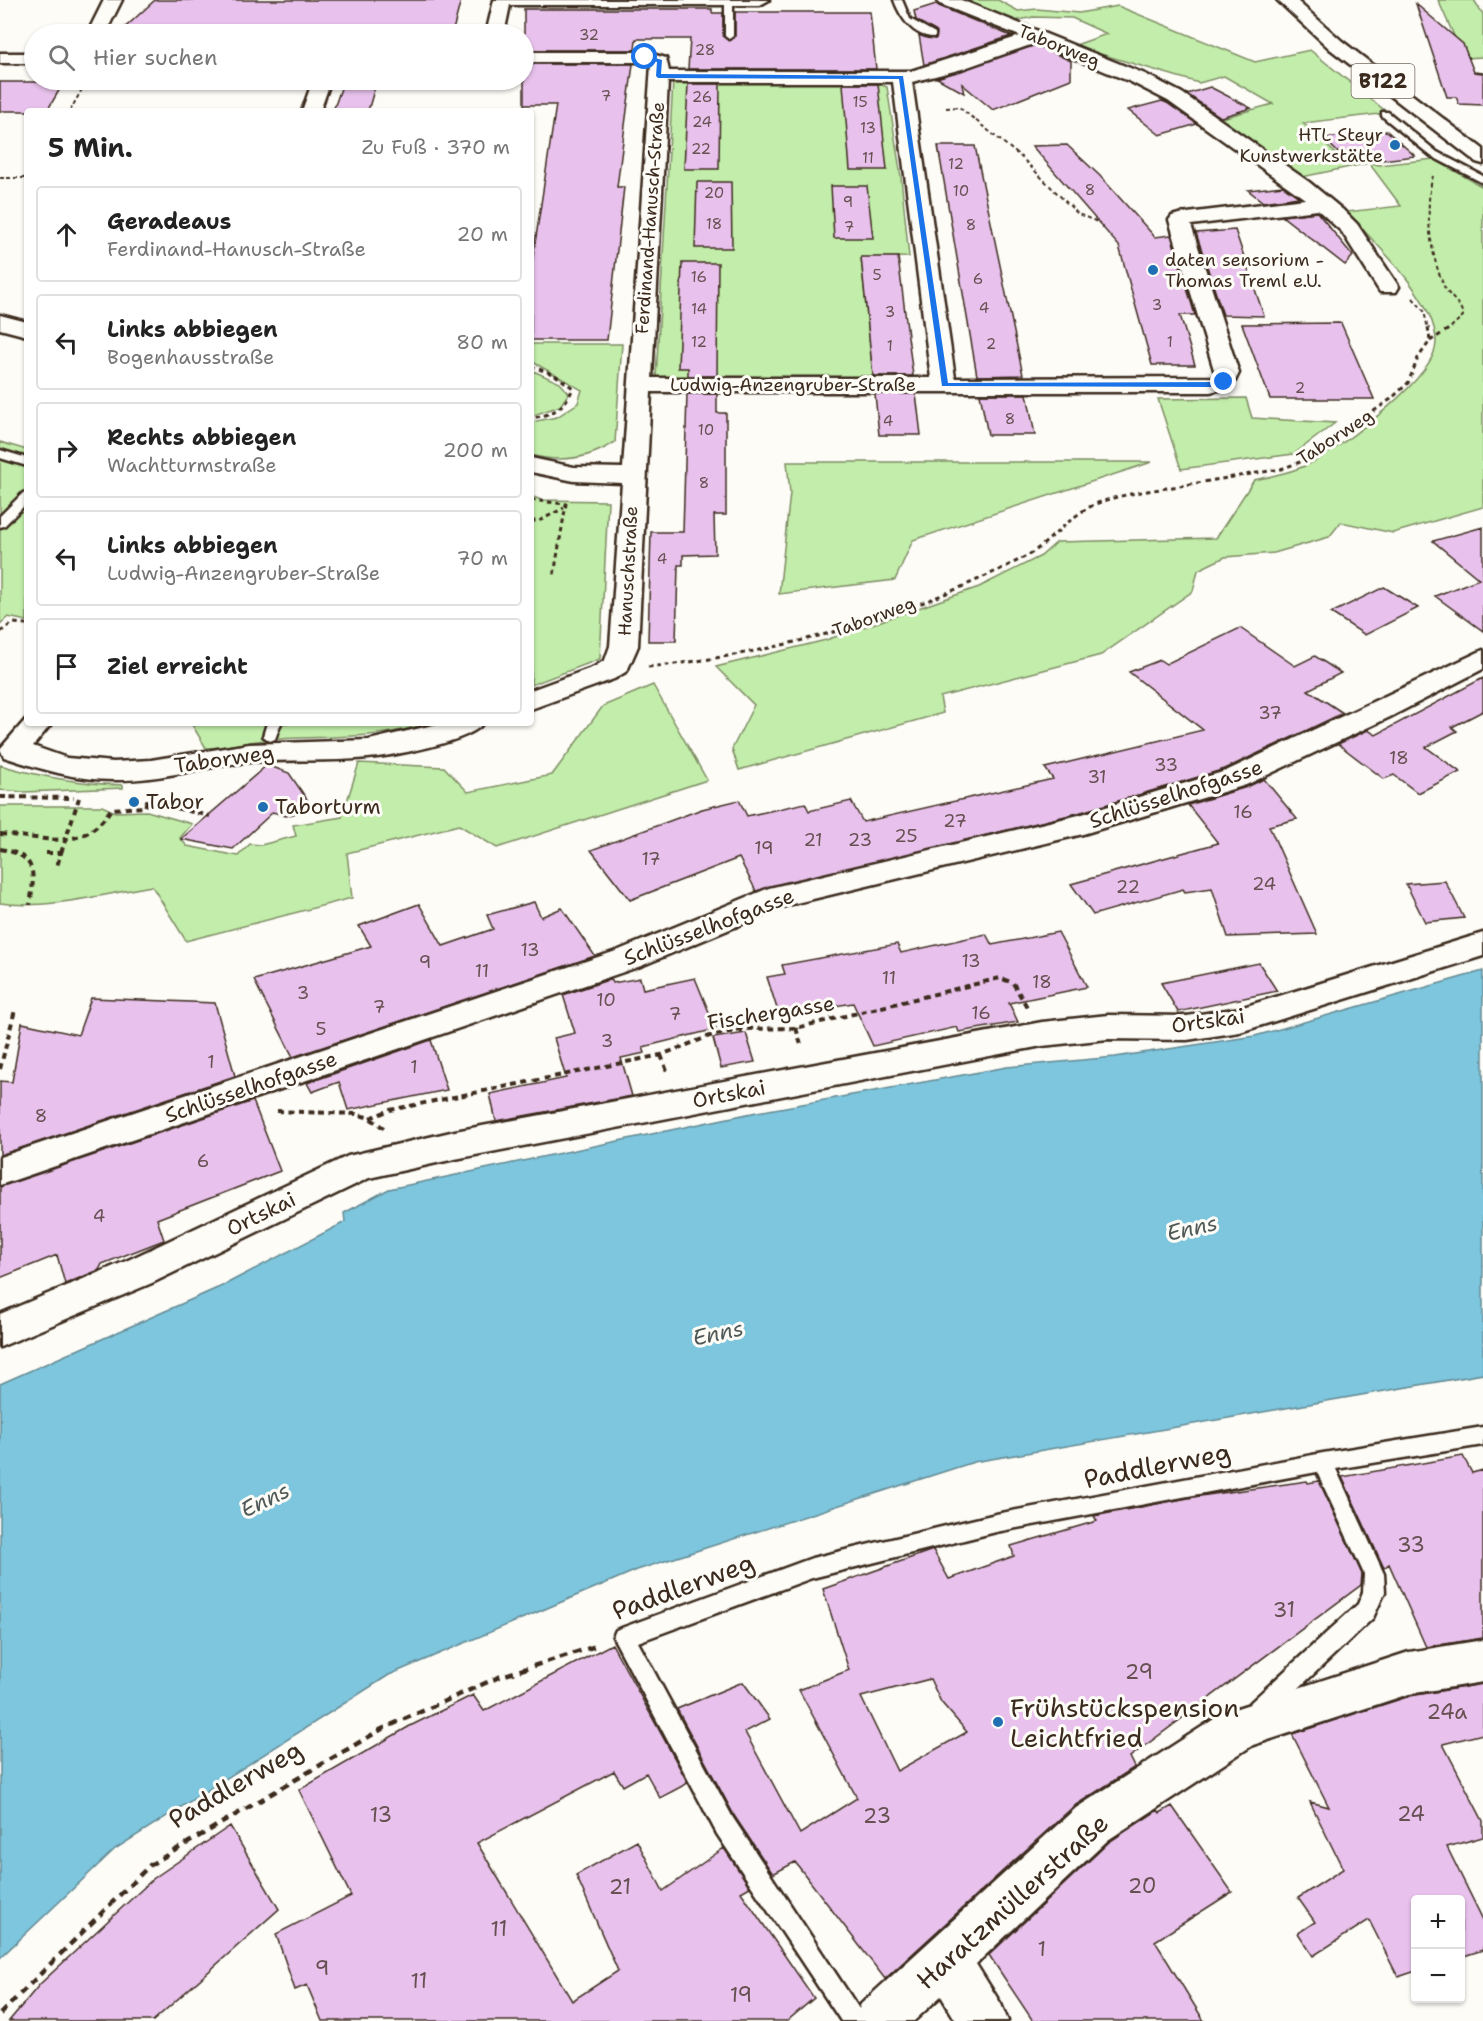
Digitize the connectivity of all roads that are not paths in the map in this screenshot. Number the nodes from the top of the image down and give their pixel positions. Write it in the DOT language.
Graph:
graph roads {
  1 [pos="113,0"];
  2 [pos="503,0"];
  3 [pos="702,0"];
  4 [pos="729,0"];
  5 [pos="760,0"];
  6 [pos="898,0"];
  7 [pos="946,0"];
  8 [pos="1286,0"];
  9 [pos="101,24"];
  10 [pos="497,24"];
  11 [pos="932,35"];
  12 [pos="729,36"];
  13 [pos="1036,37"];
  14 [pos="534,57"];
  15 [pos="0,58"];
  16 [pos="24,58"];
  17 [pos="658,76"];
  18 [pos="902,77"];
  19 [pos="318,90"];
  20 [pos="312,108"];
  21 [pos="1385,114"];
  22 [pos="1483,158"];
  23 [pos="1483,180"];
  24 [pos="1323,203"];
  25 [pos="1388,287"];
  26 [pos="0,322"];
  27 [pos="24,329"];
  28 [pos="639,385"];
  29 [pos="944,385"];
  30 [pos="0,454"];
  31 [pos="24,461"];
  32 [pos="534,466"];
  33 [pos="633,476"];
  34 [pos="24,499"];
  35 [pos="0,523"];
  36 [pos="1483,658"];
  37 [pos="534,699"];
  38 [pos="34,726"];
  39 [pos="460,726"];
  40 [pos="7,749"];
  41 [pos="1483,944"];
  42 [pos="0,1171"];
  43 [pos="0,1331"];
  44 [pos="1483,1436"];
  45 [pos="1323,1462"];
  46 [pos="1483,1661"];
  47 [pos="1241,1727"];
  48 [pos="945,1959"];
  49 [pos="855,2021"];
  50 [pos="878,2021"];
  51 [pos="984,2021"];
  1 -- 9 [label="street"];
  2 -- 3 [label="street"];
  2 -- 10 [label="street"];
  3 -- 4 [label="street"];
  4 -- 5 [label="street"];
  4 -- 12 [label="lane"];
  6 -- 11 [label="lane"];
  7 -- 13 [label="street, Taborweg"];
  8 -- 22 [label="street, B122"];
  13 -- 18 [label="street"];
  13 -- 24 [label="street, Taborweg"];
  14 -- 17 [label="street, Ferdinand-Hanusch-Straße"];
  15 -- 16 [label="street"];
  17 -- 18 [label="street"];
  17 -- 28 [label="street, Ferdinand-Hanusch-Straße"];
  18 -- 29 [label="street"];
  19 -- 20 [label="street"];
  21 -- 23 [label="lane"];
  24 -- 25 [label="street, Taborweg"];
  24 -- 29 [label="street, Ludwig-Anzengruber-Straße"];
  26 -- 27 [label="street"];
  28 -- 29 [label="street, Ludwig-Anzengruber-Straße"];
  28 -- 33 [label="street, Ferdinand-Hanusch-Straße"];
  30 -- 31 [label="lane"];
  32 -- 33 [label="street"];
  33 -- 37 [label="street, Hanuschstraße"];
  34 -- 35 [label="lane"];
  36 -- 42 [label="street, Schlüsselhofgasse"];
  38 -- 40 [label="street, Taborweg"];
  39 -- 40 [label="street, Taborweg"];
  41 -- 43 [label="street, Ortskai"];
  44 -- 45 [label="lane, Paddlerweg"];
  45 -- 47 [label="lane"];
  45 -- 49 [label="lane, Paddlerweg"];
  46 -- 47 [label="street, Haratzmüllerstraße"];
  47 -- 48 [label="street, Haratzmüllerstraße"];
  48 -- 50 [label="street, Haratzmüllerstraße"];
  48 -- 51 [label="street"];
}
